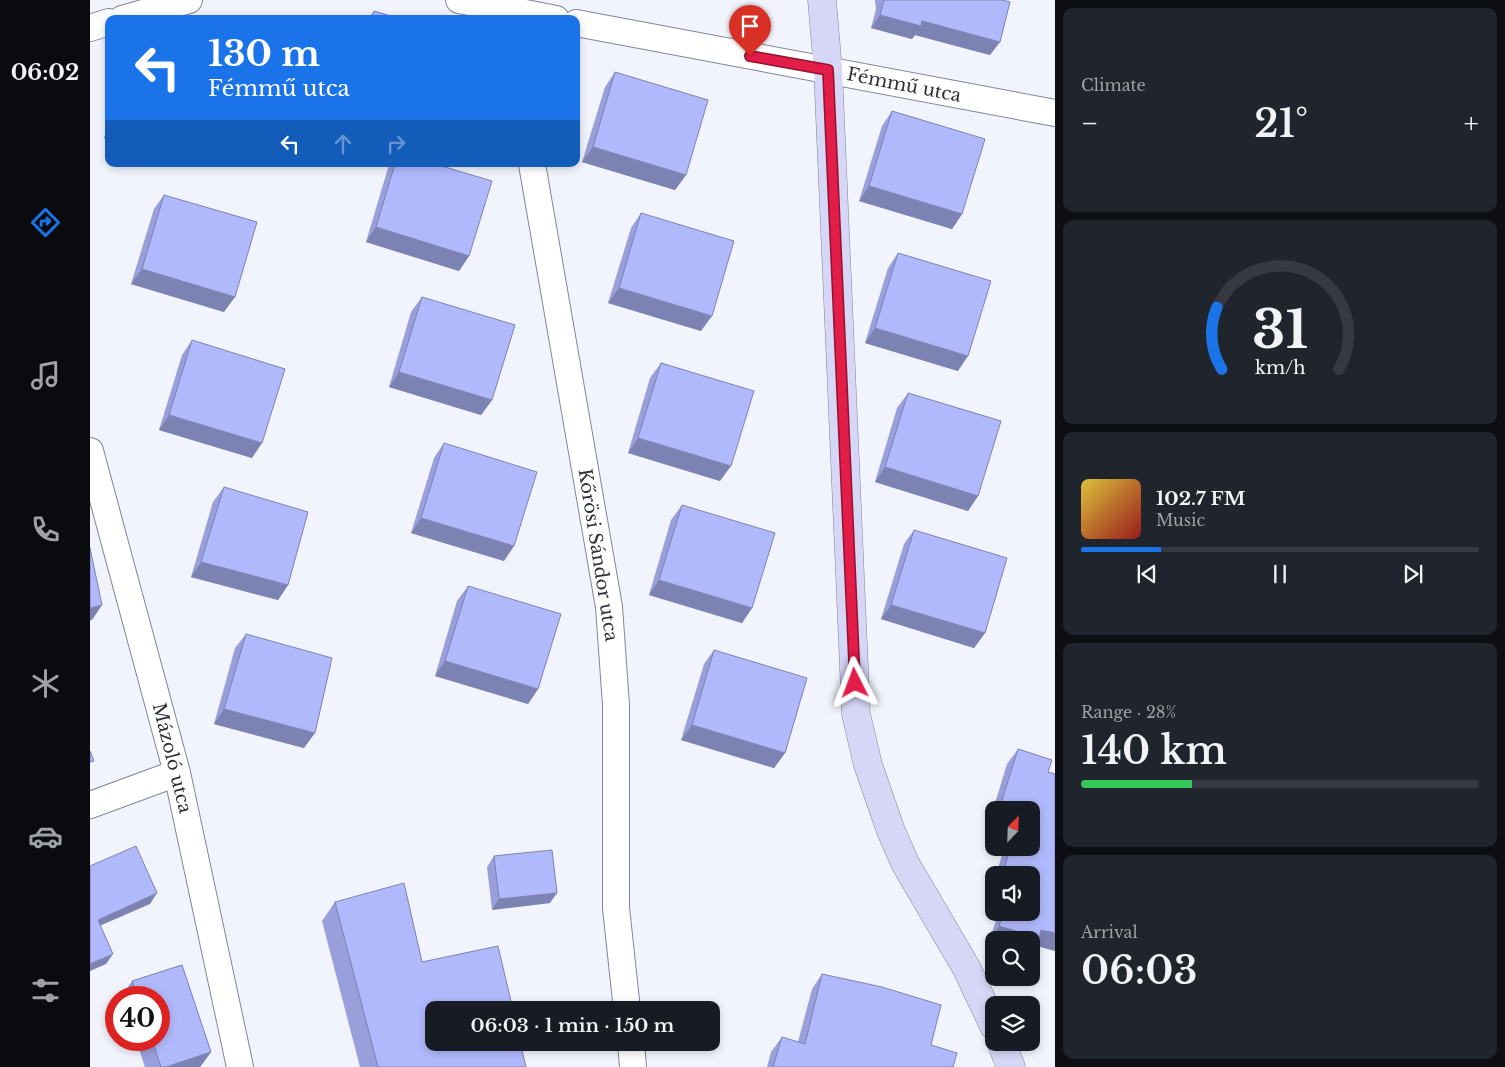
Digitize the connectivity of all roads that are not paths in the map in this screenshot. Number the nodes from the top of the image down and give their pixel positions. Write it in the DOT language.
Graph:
graph roads {
  1 [pos="189,0"];
  2 [pos="459,0"];
  3 [pos="822,0"];
  4 [pos="506,14"];
  5 [pos="136,15"];
  6 [pos="105,23"];
  7 [pos="580,24"];
  8 [pos="90,28"];
  9 [pos="828,70"];
  10 [pos="1055,113"];
  11 [pos="533,167"];
  12 [pos="90,451"];
  13 [pos="177,773"];
  14 [pos="90,805"];
  15 [pos="626,1001"];
  16 [pos="985,1007"];
  17 [pos="631,1051"];
  18 [pos="1005,1051"];
  19 [pos="240,1067"];
  20 [pos="633,1067"];
  21 [pos="1011,1067"];
  1 -- 5 [label="street"];
  2 -- 4 [label="street"];
  3 -- 9 [label="street"];
  6 -- 8 [label="street"];
  7 -- 9 [label="street, Fémmű utca"];
  9 -- 10 [label="street, Fémmű utca"];
  9 -- 16 [label="street"];
  11 -- 15 [label="street, Kőrösi Sándor utca"];
  12 -- 13 [label="street, Mázoló utca"];
  13 -- 14 [label="street"];
  13 -- 19 [label="street, Mázoló utca"];
  17 -- 20 [label="street"];
  18 -- 21 [label="street"];
}
